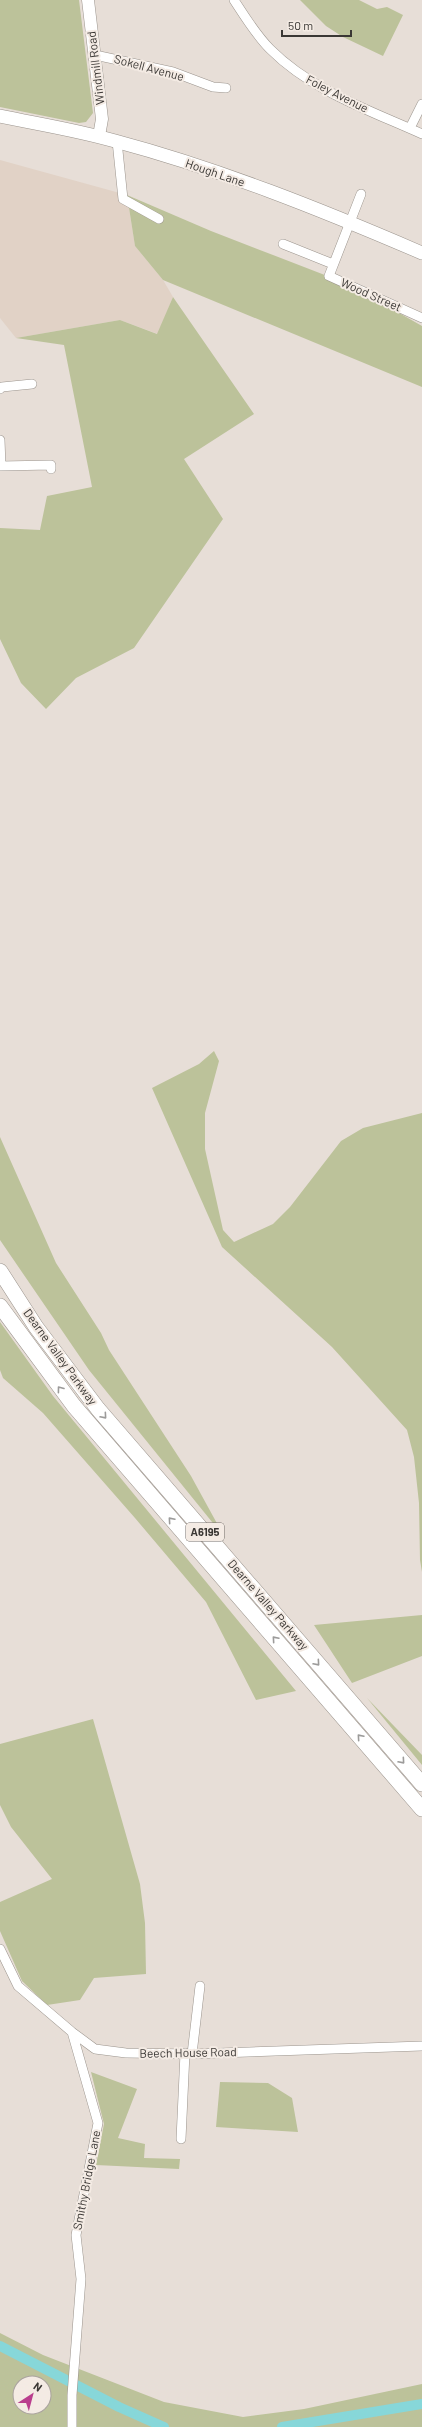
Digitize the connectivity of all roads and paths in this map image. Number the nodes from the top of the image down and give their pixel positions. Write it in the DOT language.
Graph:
graph roads {
  1 [pos="88,0"];
  2 [pos="234,0"];
  3 [pos="95,54"];
  4 [pos="226,88"];
  5 [pos="422,104"];
  6 [pos="0,116"];
  7 [pos="410,128"];
  8 [pos="422,134"];
  9 [pos="99,136"];
  10 [pos="117,141"];
  11 [pos="362,194"];
  12 [pos="159,219"];
  13 [pos="349,222"];
  14 [pos="283,244"];
  15 [pos="422,253"];
  16 [pos="333,264"];
  17 [pos="422,318"];
  18 [pos="32,384"];
  19 [pos="0,389"];
  20 [pos="0,440"];
  21 [pos="51,469"];
  22 [pos="1,471"];
  23 [pos="0,1271"];
  24 [pos="0,1306"];
  25 [pos="422,1784"];
  26 [pos="422,1810"];
  27 [pos="0,1948"];
  28 [pos="200,1986"];
  29 [pos="72,2032"];
  30 [pos="422,2046"];
  31 [pos="189,2054"];
  32 [pos="181,2139"];
  33 [pos="72,2427"];
  1 -- 3 [label="street, Windmill Road"];
  2 -- 7 [label="street, Foley Avenue"];
  3 -- 4 [label="street, Sokell Avenue"];
  3 -- 9 [label="street, Windmill Road"];
  5 -- 7 [label="street"];
  6 -- 9 [label="main road, Hough Lane"];
  7 -- 8 [label="street, Foley Avenue"];
  9 -- 10 [label="main road, Hough Lane"];
  10 -- 12 [label="street"];
  10 -- 13 [label="main road, Hough Lane"];
  11 -- 13 [label="street, Wood Street"];
  13 -- 15 [label="main road, Hough Lane"];
  13 -- 16 [label="street, Wood Street"];
  14 -- 16 [label="street"];
  16 -- 17 [label="street, Wood Street"];
  18 -- 19 [label="street"];
  20 -- 22 [label="street"];
  21 -- 22 [label="street"];
  23 -- 25 [label="highway, Dearne Valley Parkway / A6195, one-way"];
  26 -- 24 [label="highway, Dearne Valley Parkway / A6195, one-way"];
  27 -- 29 [label="street, Beech House Road"];
  28 -- 31 [label="street"];
  29 -- 31 [label="street, Beech House Road"];
  29 -- 33 [label="street, Smithy Bridge Lane"];
  30 -- 31 [label="street, Beech House Road"];
  31 -- 32 [label="street"];
}
